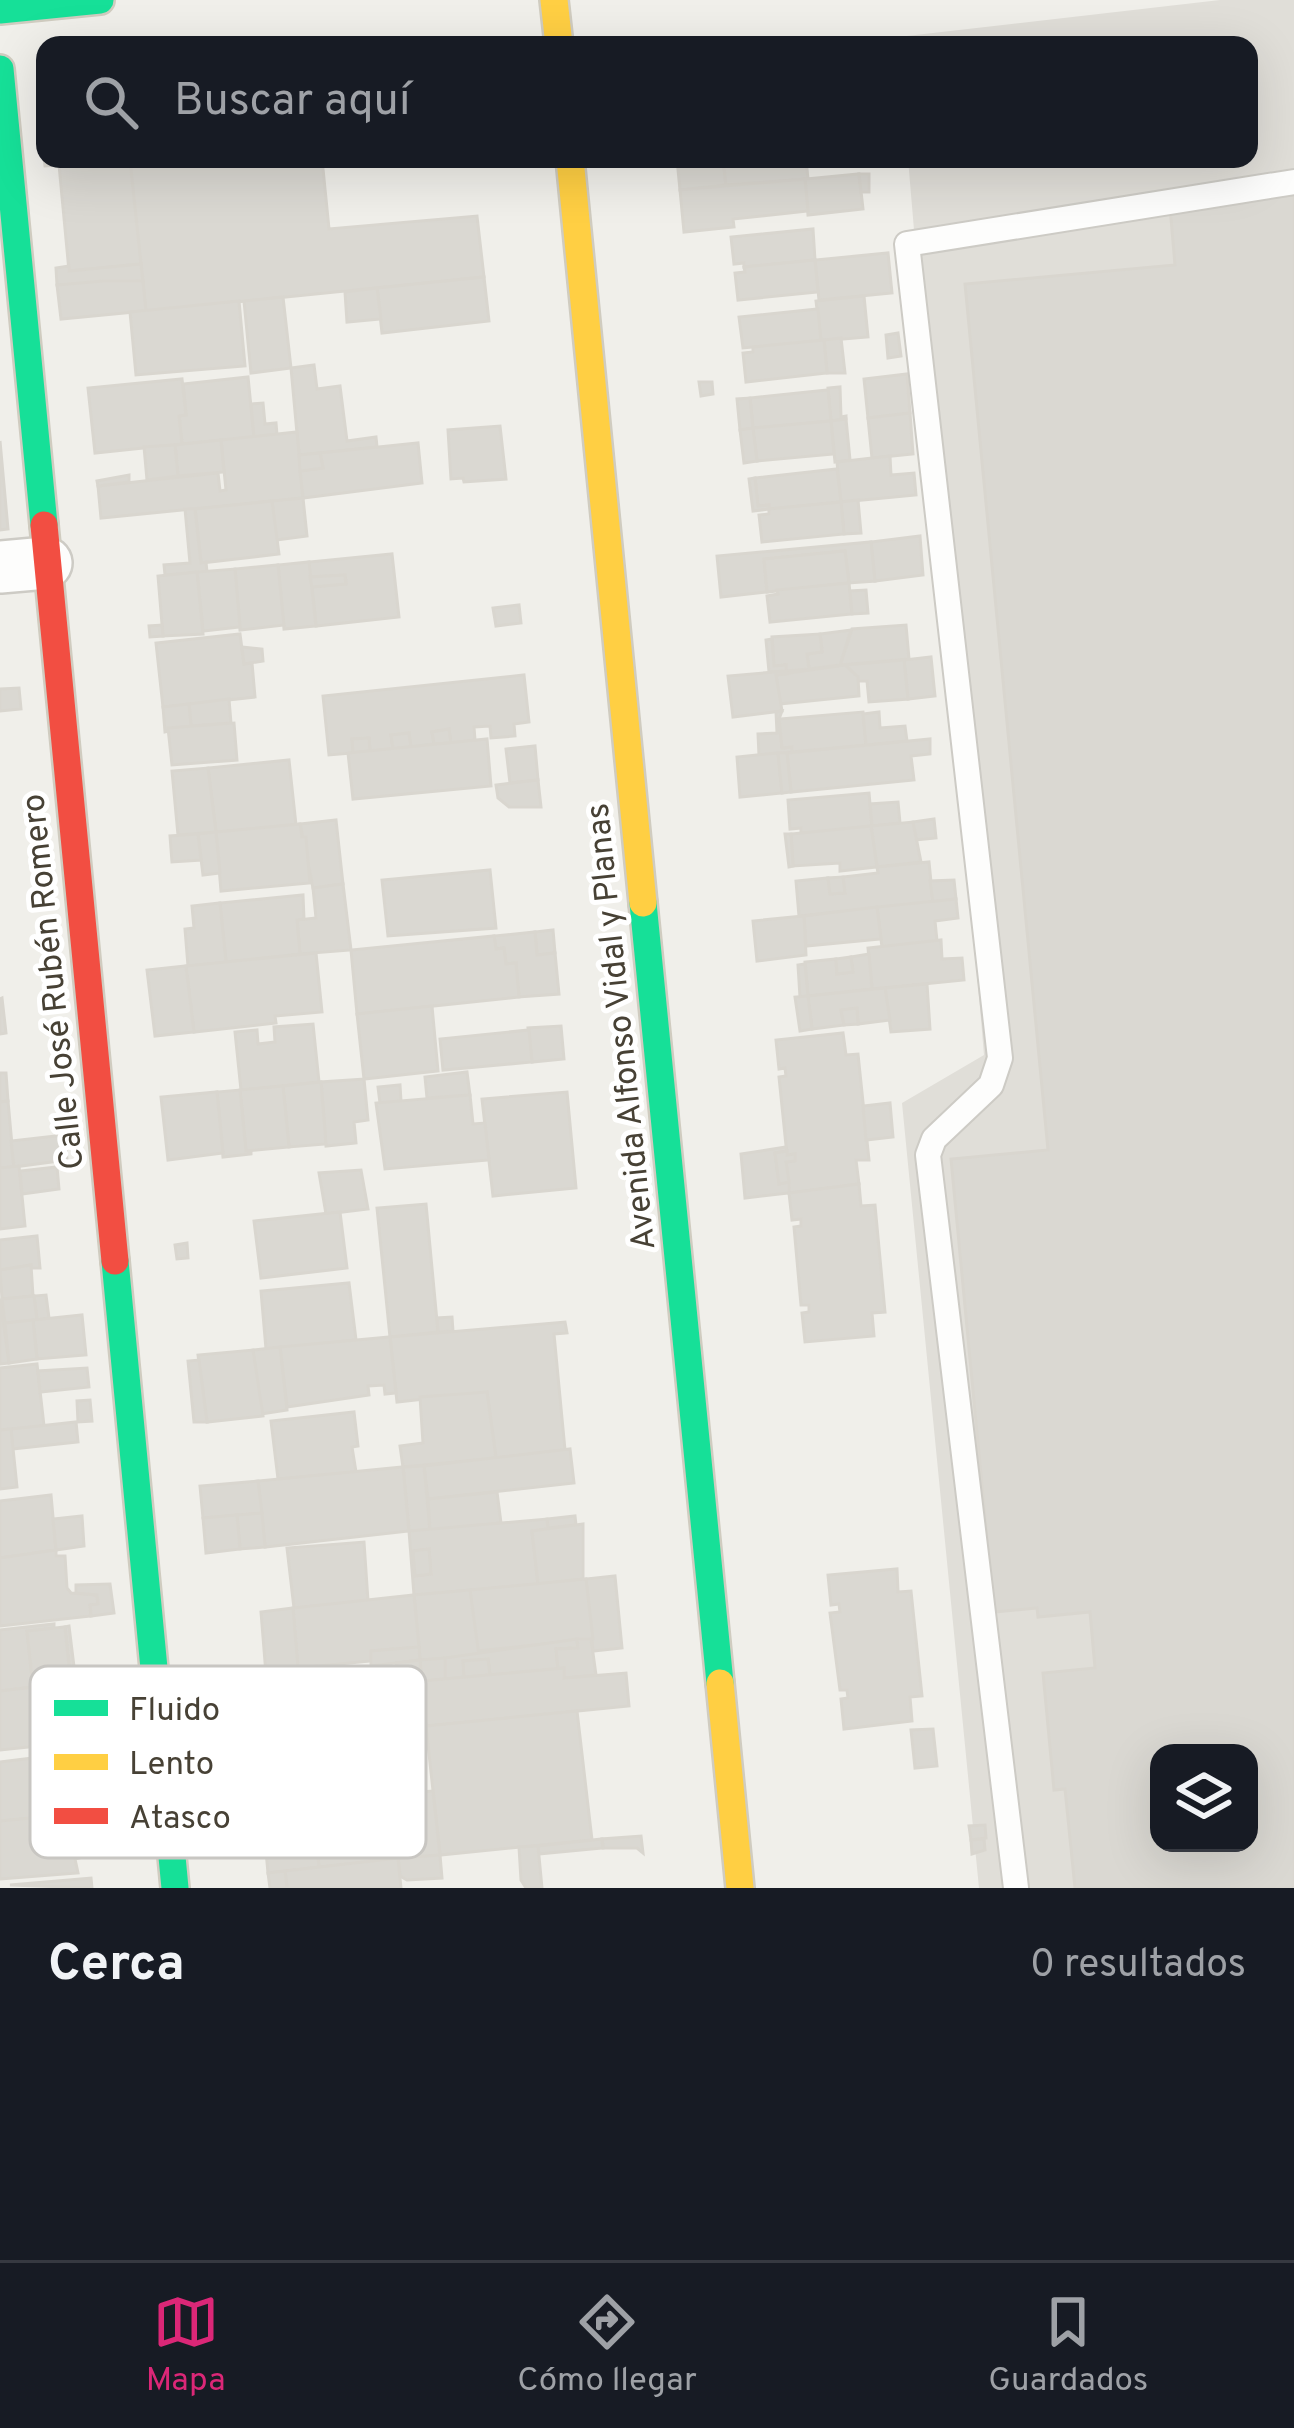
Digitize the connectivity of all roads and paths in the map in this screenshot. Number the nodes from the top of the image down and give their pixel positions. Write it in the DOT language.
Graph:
graph roads {
  1 [pos="100,0"];
  2 [pos="554,0"];
  3 [pos="0,10"];
  4 [pos="558,36"];
  5 [pos="0,69"];
  6 [pos="571,168"];
  7 [pos="1294,182"];
  8 [pos="23,565"];
  9 [pos="149,1666"];
  10 [pos="172,1858"];
  11 [pos="175,1888"];
  12 [pos="740,1888"];
  13 [pos="1016,1888"];
  1 -- 3 [label="main road"];
  2 -- 4 [label="main road"];
  5 -- 8 [label="main road, Calle José Rubén Romero"];
  6 -- 12 [label="main road, Avenida Alfonso Vidal y Planas"];
  7 -- 13 [label="lane"];
  8 -- 9 [label="main road, Calle José Rubén Romero"];
  10 -- 11 [label="main road, Calle José Rubén Romero"];
}
